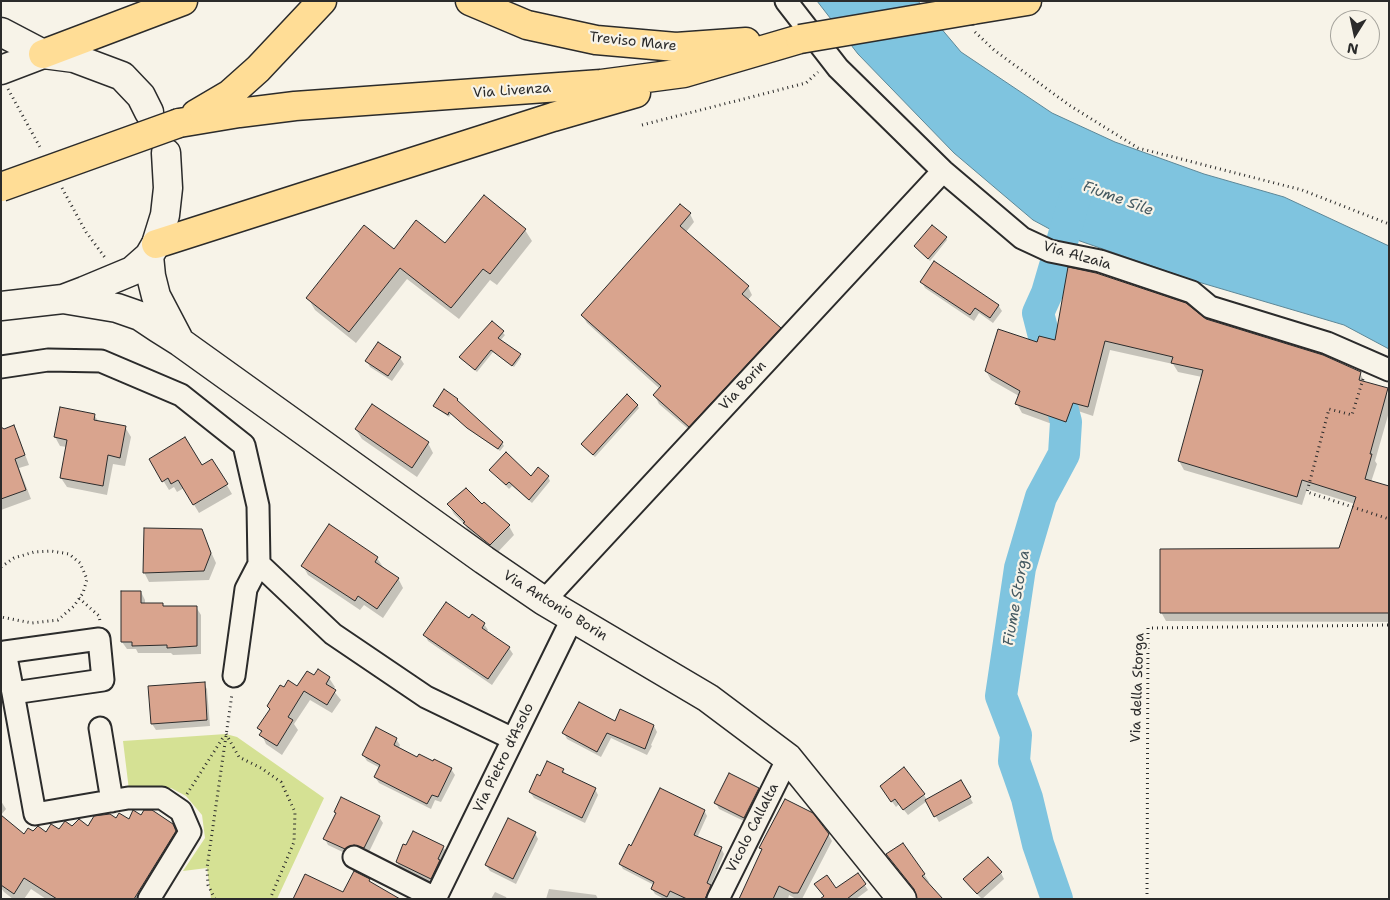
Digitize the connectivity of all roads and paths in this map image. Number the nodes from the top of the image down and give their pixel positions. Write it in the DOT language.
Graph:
graph roads {
  1 [pos="183,1"];
  2 [pos="322,1"];
  3 [pos="470,1"];
  4 [pos="786,1"];
  5 [pos="1026,1"];
  6 [pos="972,29"];
  7 [pos="1,32"];
  8 [pos="800,38"];
  9 [pos="43,54"];
  10 [pos="832,60"];
  11 [pos="684,73"];
  12 [pos="4,78"];
  13 [pos="149,112"];
  14 [pos="180,123"];
  15 [pos="642,124"];
  16 [pos="166,153"];
  17 [pos="44,154"];
  18 [pos="943,171"];
  19 [pos="58,180"];
  20 [pos="1,187"];
  21 [pos="1389,224"];
  22 [pos="153,250"];
  23 [pos="120,276"];
  24 [pos="63,299"];
  25 [pos="1,306"];
  26 [pos="180,342"];
  27 [pos="1368,361"];
  28 [pos="1,367"];
  29 [pos="1389,370"];
  30 [pos="1389,519"];
  31 [pos="259,564"];
  32 [pos="1,567"];
  33 [pos="79,598"];
  34 [pos="544,601"];
  35 [pos="1,617"];
  36 [pos="572,619"];
  37 [pos="1389,622"];
  38 [pos="98,639"];
  39 [pos="234,676"];
  40 [pos="13,693"];
  41 [pos="100,728"];
  42 [pos="226,734"];
  43 [pos="513,739"];
  44 [pos="788,758"];
  45 [pos="112,801"];
  46 [pos="176,807"];
  47 [pos="354,856"];
  48 [pos="435,898"];
  49 [pos="149,899"];
  50 [pos="215,899"];
  51 [pos="270,899"];
  52 [pos="718,899"];
  53 [pos="902,899"];
  54 [pos="1147,899"];
  1 -- 9 [label="highway"];
  2 -- 14 [label="highway"];
  3 -- 8 [label="highway, Treviso Mare"];
  4 -- 10 [label="street, Via Alzaia"];
  5 -- 8 [label="highway, Via Livenza, bridge"];
  6 -- 21 [label="path"];
  7 -- 9 [label="main road"];
  8 -- 11 [label="highway, Via Livenza"];
  9 -- 12 [label="main road"];
  9 -- 13 [label="main road"];
  10 -- 15 [label="path"];
  10 -- 18 [label="street, Via Alzaia"];
  11 -- 14 [label="highway, Via Livenza"];
  11 -- 22 [label="highway"];
  12 -- 17 [label="path"];
  14 -- 20 [label="highway, bridge"];
  16 -- 22 [label="main road"];
  18 -- 27 [label="street, Via Alzaia"];
  18 -- 34 [label="street, Via Borin"];
  19 -- 23 [label="path"];
  22 -- 23 [label="main road"];
  22 -- 26 [label="main road, Via Antonio Borin"];
  23 -- 24 [label="main road"];
  24 -- 25 [label="main road"];
  24 -- 26 [label="main road, Via Antonio Borin"];
  26 -- 34 [label="main road, Via Antonio Borin"];
  27 -- 29 [label="street, Via Alzaia"];
  27 -- 30 [label="path"];
  28 -- 31 [label="street"];
  31 -- 39 [label="street"];
  31 -- 43 [label="street"];
  32 -- 33 [label="path"];
  33 -- 35 [label="path"];
  33 -- 38 [label="path"];
  34 -- 36 [label="main road, Via Antonio Borin"];
  36 -- 43 [label="street, Via Pietro d'Asolo"];
  36 -- 44 [label="main road, Via Antonio Borin"];
  37 -- 54 [label="path, Via della Storga"];
  38 -- 40 [label="street"];
  38 -- 40 [label="street"];
  39 -- 42 [label="path"];
  40 -- 45 [label="street"];
  41 -- 45 [label="street"];
  42 -- 46 [label="path"];
  42 -- 50 [label="path"];
  42 -- 51 [label="path"];
  43 -- 48 [label="street, Via Pietro d'Asolo"];
  44 -- 52 [label="street, Vicolo Callalta"];
  44 -- 53 [label="main road, Via Antonio Borin"];
  45 -- 46 [label="street"];
  46 -- 49 [label="street"];
  47 -- 48 [label="street, Via Pietro d'Asolo"];
}
